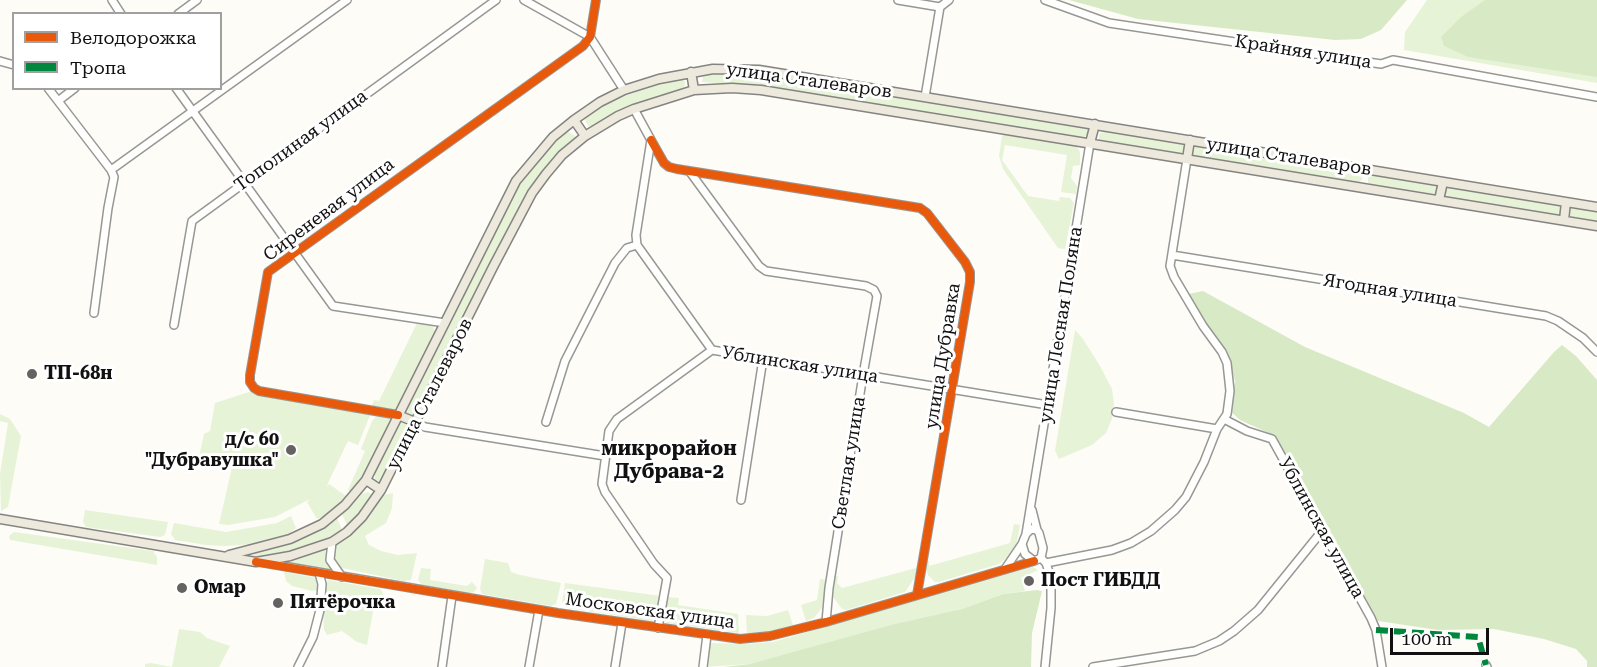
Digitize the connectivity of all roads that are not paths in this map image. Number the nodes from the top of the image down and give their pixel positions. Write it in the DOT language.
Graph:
graph roads {
  1 [pos="197,0"];
  2 [pos="347,0"];
  3 [pos="496,0"];
  4 [pos="524,0"];
  5 [pos="596,0"];
  6 [pos="898,0"];
  7 [pos="949,0"];
  8 [pos="1045,0"];
  9 [pos="940,7"];
  10 [pos="181,12"];
  11 [pos="590,37"];
  12 [pos="691,72"];
  13 [pos="50,90"];
  14 [pos="72,90"];
  15 [pos="177,90"];
  16 [pos="221,90"];
  17 [pos="222,90"];
  18 [pos="624,90"];
  19 [pos="693,90"];
  20 [pos="925,97"];
  21 [pos="1597,97"];
  22 [pos="58,101"];
  23 [pos="634,109"];
  24 [pos="192,111"];
  25 [pos="574,120"];
  26 [pos="1095,124"];
  27 [pos="585,136"];
  28 [pos="651,140"];
  29 [pos="1190,140"];
  30 [pos="1090,143"];
  31 [pos="1187,159"];
  32 [pos="111,170"];
  33 [pos="690,172"];
  34 [pos="243,182"];
  35 [pos="1443,182"];
  36 [pos="1439,200"];
  37 [pos="1566,202"];
  38 [pos="1597,207"];
  39 [pos="1564,220"];
  40 [pos="1597,226"];
  41 [pos="637,245"];
  42 [pos="294,252"];
  43 [pos="1172,255"];
  44 [pos="94,313"];
  45 [pos="445,323"];
  46 [pos="174,325"];
  47 [pos="712,350"];
  48 [pos="1597,352"];
  49 [pos="763,359"];
  50 [pos="862,375"];
  51 [pos="953,390"];
  52 [pos="1048,405"];
  53 [pos="1116,412"];
  54 [pos="398,415"];
  55 [pos="1224,419"];
  56 [pos="415,422"];
  57 [pos="546,422"];
  58 [pos="1217,429"];
  59 [pos="605,456"];
  60 [pos="366,480"];
  61 [pos="381,490"];
  62 [pos="741,500"];
  63 [pos="1031,507"];
  64 [pos="0,519"];
  65 [pos="1037,530"];
  66 [pos="1322,531"];
  67 [pos="1026,534"];
  68 [pos="332,542"];
  69 [pos="1022,544"];
  70 [pos="223,556"];
  71 [pos="1040,560"];
  72 [pos="256,562"];
  73 [pos="1004,570"];
  74 [pos="319,573"];
  75 [pos="342,577"];
  76 [pos="917,595"];
  77 [pos="452,596"];
  78 [pos="539,610"];
  79 [pos="826,622"];
  80 [pos="622,623"];
  81 [pos="658,628"];
  82 [pos="707,635"];
  83 [pos="298,667"];
  84 [pos="442,667"];
  85 [pos="530,667"];
  86 [pos="615,667"];
  87 [pos="703,667"];
  88 [pos="1045,667"];
  89 [pos="1093,667"];
  90 [pos="1382,667"];
  1 -- 10 [label="street"];
  2 -- 17 [label="street"];
  3 -- 34 [label="street, Тополиная улица"];
  4 -- 11 [label="street"];
  5 -- 11 [label="street"];
  6 -- 9 [label="street"];
  7 -- 9 [label="street"];
  8 -- 21 [label="street, Крайняя улица"];
  9 -- 20 [label="street"];
  11 -- 18 [label="street"];
  11 -- 42 [label="street, Сиреневая улица"];
  12 -- 18 [label="main road, улица Сталеваров"];
  12 -- 19 [label="main road"];
  12 -- 20 [label="main road, улица Сталеваров"];
  13 -- 22 [label="street"];
  14 -- 22 [label="street"];
  15 -- 24 [label="street"];
  16 -- 24 [label="street"];
  18 -- 25 [label="main road, улица Сталеваров"];
  19 -- 23 [label="main road, улица Сталеваров"];
  19 -- 30 [label="main road, улица Сталеваров"];
  20 -- 26 [label="main road, улица Сталеваров"];
  22 -- 32 [label="street"];
  23 -- 27 [label="main road, улица Сталеваров"];
  23 -- 28 [label="street"];
  24 -- 32 [label="street"];
  24 -- 34 [label="street"];
  25 -- 27 [label="main road"];
  25 -- 45 [label="main road, улица Сталеваров"];
  26 -- 29 [label="main road, улица Сталеваров"];
  26 -- 30 [label="main road"];
  27 -- 56 [label="main road, улица Сталеваров"];
  28 -- 33 [label="street, улица Дубравка"];
  28 -- 41 [label="street"];
  29 -- 31 [label="main road"];
  29 -- 35 [label="main road, улица Сталеваров"];
  30 -- 31 [label="main road, улица Сталеваров"];
  30 -- 52 [label="street, улица Лесная Поляна"];
  31 -- 36 [label="main road, улица Сталеваров"];
  31 -- 43 [label="street, Московская улица"];
  32 -- 44 [label="street"];
  33 -- 50 [label="street, Светлая улица"];
  33 -- 51 [label="street, улица Дубравка"];
  34 -- 42 [label="street"];
  34 -- 46 [label="street, Тополиная улица"];
  35 -- 36 [label="main road"];
  35 -- 37 [label="main road, улица Сталеваров"];
  36 -- 39 [label="main road, улица Сталеваров"];
  37 -- 38 [label="main road, улица Сталеваров"];
  37 -- 39 [label="main road"];
  39 -- 40 [label="main road, улица Сталеваров"];
  41 -- 47 [label="street, Ублинская улица"];
  41 -- 57 [label="street"];
  42 -- 45 [label="street"];
  42 -- 54 [label="street, Сиреневая улица"];
  43 -- 48 [label="street, Ягодная улица"];
  43 -- 55 [label="street, Московская улица"];
  45 -- 54 [label="main road, улица Сталеваров"];
  47 -- 49 [label="street, Ублинская улица"];
  47 -- 59 [label="street"];
  49 -- 50 [label="street, Ублинская улица"];
  49 -- 62 [label="street"];
  50 -- 51 [label="street, Ублинская улица"];
  50 -- 79 [label="street, Светлая улица"];
  51 -- 52 [label="street, Ублинская улица"];
  51 -- 76 [label="street, улица Дубравка"];
  52 -- 63 [label="street, улица Лесная Поляна"];
  53 -- 58 [label="street"];
  54 -- 56 [label="main road"];
  54 -- 60 [label="main road, улица Сталеваров"];
  55 -- 58 [label="street, Московская улица"];
  55 -- 66 [label="street, Ублинская улица"];
  56 -- 59 [label="street"];
  56 -- 61 [label="main road, улица Сталеваров"];
  58 -- 71 [label="street, Московская улица"];
  59 -- 81 [label="street"];
  60 -- 61 [label="main road"];
  60 -- 70 [label="main road, улица Сталеваров"];
  61 -- 68 [label="main road, улица Сталеваров"];
  63 -- 65 [label="street, улица Лесная Поляна"];
  63 -- 67 [label="street, улица Лесная Поляна"];
  64 -- 70 [label="main road, улица Сталеваров"];
  65 -- 67 [label="street"];
  65 -- 71 [label="street, улица Лесная Поляна"];
  66 -- 89 [label="street"];
  66 -- 90 [label="street, Ублинская улица"];
  67 -- 69 [label="street, улица Лесная Поляна"];
  68 -- 72 [label="main road, улица Сталеваров"];
  68 -- 75 [label="street"];
  69 -- 71 [label="street"];
  69 -- 73 [label="street"];
  70 -- 72 [label="main road, улица Сталеваров"];
  71 -- 73 [label="street, Московская улица"];
  71 -- 88 [label="street, улица Лесная Поляна"];
  72 -- 74 [label="street, Московская улица"];
  73 -- 76 [label="street, Московская улица"];
  74 -- 75 [label="street, Московская улица"];
  74 -- 83 [label="street"];
  75 -- 77 [label="street, Московская улица"];
  76 -- 79 [label="street, Московская улица"];
  77 -- 78 [label="street, Московская улица"];
  77 -- 84 [label="street"];
  78 -- 80 [label="street, Московская улица"];
  78 -- 85 [label="street"];
  79 -- 82 [label="street, Московская улица"];
  80 -- 81 [label="street, Московская улица"];
  80 -- 86 [label="street"];
  81 -- 82 [label="street, Московская улица"];
  82 -- 87 [label="street"];
}
